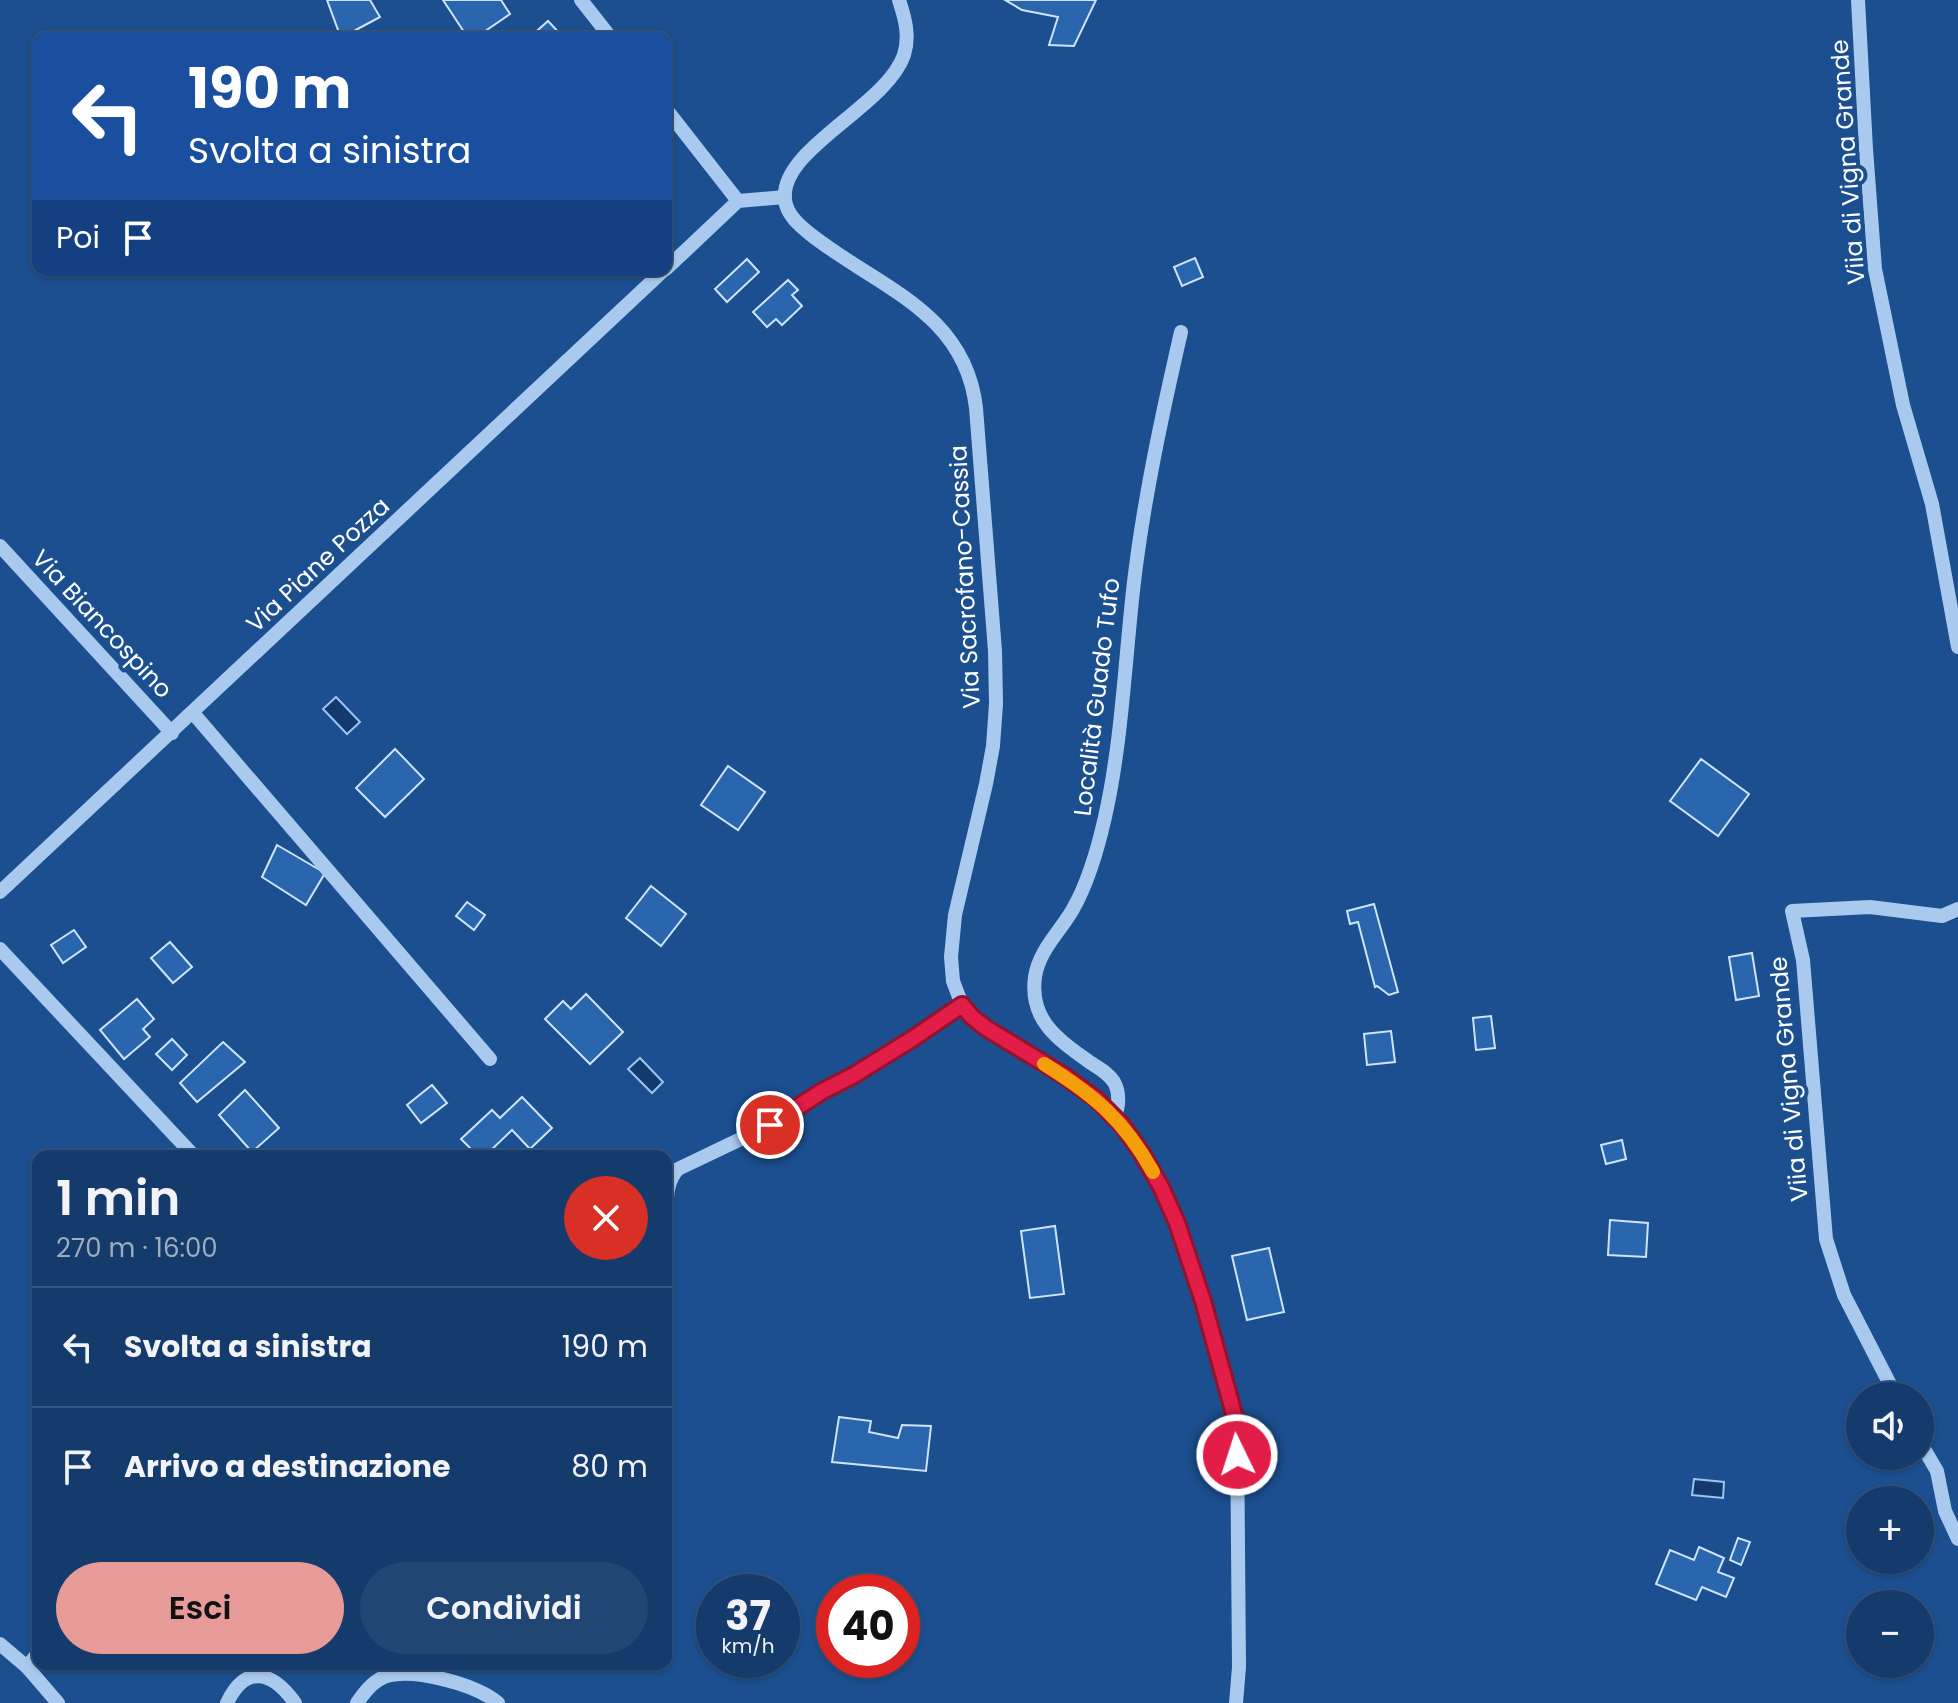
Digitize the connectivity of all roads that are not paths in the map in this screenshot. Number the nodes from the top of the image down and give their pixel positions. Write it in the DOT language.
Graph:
graph roads {
  1 [pos="581,0"];
  2 [pos="899,0"];
  3 [pos="1858,0"];
  4 [pos="606,32"];
  5 [pos="672,117"];
  6 [pos="785,197"];
  7 [pos="738,201"];
  8 [pos="672,262"];
  9 [pos="658,276"];
  10 [pos="1181,332"];
  11 [pos="0,546"];
  12 [pos="1958,647"];
  13 [pos="193,713"];
  14 [pos="172,733"];
  15 [pos="0,892"];
  16 [pos="1958,909"];
  17 [pos="0,949"];
  18 [pos="962,1005"];
  19 [pos="490,1059"];
  20 [pos="1115,1117"];
  21 [pos="188,1150"];
  22 [pos="672,1175"];
  23 [pos="1889,1382"];
  24 [pos="1934,1466"];
  25 [pos="1958,1539"];
  26 [pos="0,1644"];
  27 [pos="32,1661"];
  28 [pos="27,1667"];
  29 [pos="53,1700"];
  30 [pos="227,1703"];
  31 [pos="295,1703"];
  32 [pos="357,1703"];
  33 [pos="498,1703"];
  34 [pos="1236,1703"];
  1 -- 4 [label="street"];
  2 -- 6 [label="street"];
  3 -- 12 [label="street, Viia di Vigna Grande"];
  5 -- 7 [label="street"];
  6 -- 7 [label="street"];
  6 -- 18 [label="street, Via Sacrofano-Cassia"];
  7 -- 8 [label="street, Via Piane Pozza"];
  9 -- 13 [label="street, Via Piane Pozza"];
  10 -- 20 [label="street, Località Guado Tufo"];
  11 -- 14 [label="street, Via Biancospino"];
  13 -- 14 [label="street, Via Piane Pozza"];
  13 -- 19 [label="street"];
  14 -- 15 [label="street, Via Piane Pozza"];
  16 -- 23 [label="street, Viia di Vigna Grande"];
  17 -- 21 [label="street"];
  18 -- 20 [label="street"];
  18 -- 22 [label="street"];
  20 -- 34 [label="street"];
  24 -- 25 [label="street"];
  26 -- 28 [label="street"];
  27 -- 28 [label="street"];
  28 -- 29 [label="street"];
  30 -- 31 [label="street"];
  32 -- 33 [label="street"];
}
